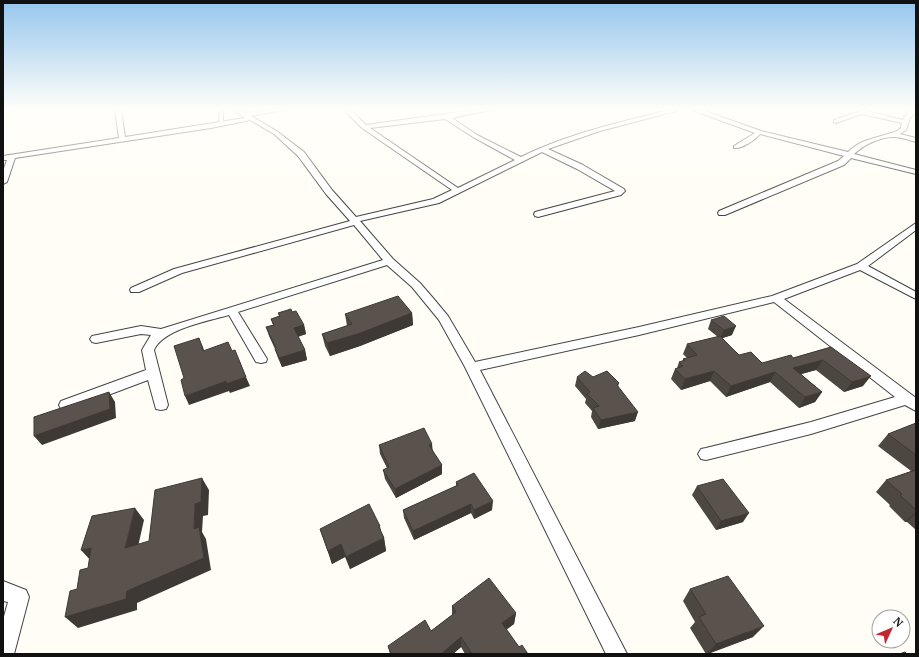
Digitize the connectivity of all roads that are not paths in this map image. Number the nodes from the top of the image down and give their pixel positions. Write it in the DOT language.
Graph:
graph roads {
  1 [pos="112,141"];
  2 [pos="285,141"];
  3 [pos="384,141"];
  4 [pos="484,141"];
  5 [pos="567,141"];
  6 [pos="747,141"];
  7 [pos="794,141"];
  8 [pos="870,141"];
  9 [pos="736,147"];
  10 [pos="542,149"];
  11 [pos="852,155"];
  12 [pos="12,157"];
  13 [pos="3,158"];
  14 [pos="521,160"];
  15 [pos="916,172"];
  16 [pos="3,182"];
  17 [pos="458,191"];
  18 [pos="722,213"];
  19 [pos="538,214"];
  20 [pos="355,221"];
  21 [pos="916,226"];
  22 [pos="389,261"];
  23 [pos="862,266"];
  24 [pos="135,290"];
  25 [pos="916,296"];
  26 [pos="776,298"];
  27 [pos="232,311"];
  28 [pos="162,333"];
  29 [pos="96,339"];
  30 [pos="261,359"];
  31 [pos="472,367"];
  32 [pos="153,373"];
  33 [pos="912,403"];
  34 [pos="66,405"];
  35 [pos="160,405"];
  36 [pos="706,454"];
  37 [pos="3,591"];
  38 [pos="4,654"];
  39 [pos="617,654"];
  1 -- 12 [label="street"];
  2 -- 20 [label="street"];
  3 -- 17 [label="street"];
  4 -- 14 [label="street"];
  5 -- 10 [label="street"];
  6 -- 9 [label="street"];
  7 -- 11 [label="street"];
  8 -- 11 [label="street"];
  10 -- 14 [label="street"];
  10 -- 19 [label="street"];
  11 -- 15 [label="street"];
  11 -- 18 [label="street"];
  12 -- 13 [label="street"];
  12 -- 16 [label="street"];
  14 -- 17 [label="street"];
  17 -- 20 [label="street"];
  20 -- 22 [label="street"];
  20 -- 24 [label="street"];
  21 -- 23 [label="street"];
  22 -- 27 [label="street"];
  22 -- 31 [label="street"];
  23 -- 25 [label="street"];
  23 -- 26 [label="street"];
  26 -- 31 [label="street"];
  26 -- 33 [label="street"];
  27 -- 28 [label="street"];
  27 -- 30 [label="street"];
  28 -- 29 [label="street"];
  28 -- 32 [label="street"];
  31 -- 39 [label="street"];
  32 -- 34 [label="street"];
  32 -- 35 [label="street"];
  33 -- 36 [label="street"];
  37 -- 38 [label="street"];
}
